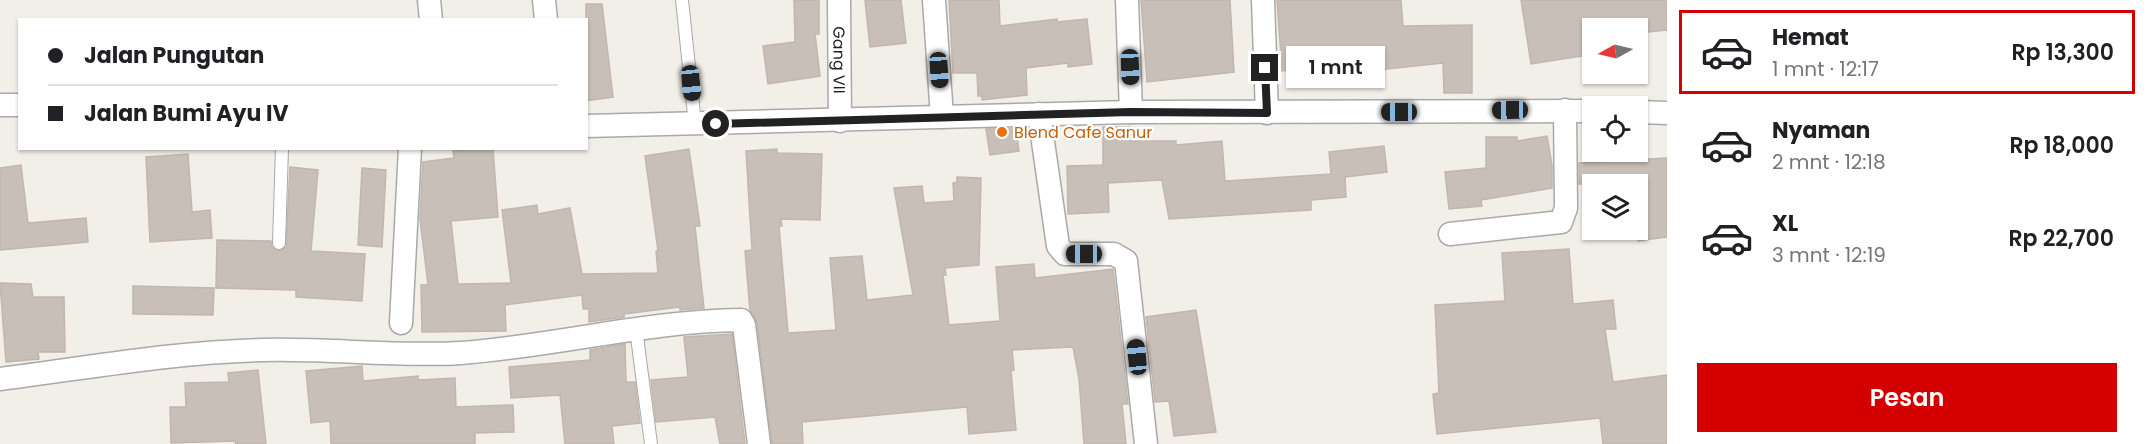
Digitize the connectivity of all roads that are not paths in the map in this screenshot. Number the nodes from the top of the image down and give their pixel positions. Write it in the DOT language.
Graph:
graph roads {
  1 [pos="429,0"];
  2 [pos="544,0"];
  3 [pos="682,0"];
  4 [pos="839,0"];
  5 [pos="934,0"];
  6 [pos="1127,0"];
  7 [pos="1263,0"];
  8 [pos="432,18"];
  9 [pos="546,18"];
  10 [pos="0,105"];
  11 [pos="18,105"];
  12 [pos="1565,110"];
  13 [pos="1582,111"];
  14 [pos="1131,112"];
  15 [pos="1648,112"];
  16 [pos="1267,113"];
  17 [pos="1667,113"];
  18 [pos="1039,114"];
  19 [pos="942,117"];
  20 [pos="840,121"];
  21 [pos="695,124"];
  22 [pos="588,126"];
  23 [pos="282,150"];
  24 [pos="410,150"];
  25 [pos="1450,234"];
  26 [pos="279,243"];
  27 [pos="401,323"];
  28 [pos="636,329"];
  29 [pos="0,379"];
  30 [pos="651,444"];
  31 [pos="759,444"];
  32 [pos="1146,444"];
  1 -- 8 [label="street"];
  2 -- 9 [label="street"];
  3 -- 21 [label="lane"];
  4 -- 20 [label="street, Gang VII"];
  5 -- 19 [label="street"];
  6 -- 14 [label="street"];
  7 -- 16 [label="street"];
  10 -- 11 [label="street"];
  12 -- 13 [label="street"];
  12 -- 16 [label="street"];
  12 -- 25 [label="street"];
  14 -- 16 [label="street"];
  14 -- 18 [label="street"];
  15 -- 17 [label="street"];
  18 -- 19 [label="street"];
  18 -- 32 [label="street"];
  19 -- 20 [label="street"];
  20 -- 21 [label="street"];
  21 -- 22 [label="street"];
  23 -- 26 [label="lane"];
  24 -- 27 [label="street"];
  28 -- 29 [label="street"];
  28 -- 30 [label="lane"];
  28 -- 31 [label="street"];
}
